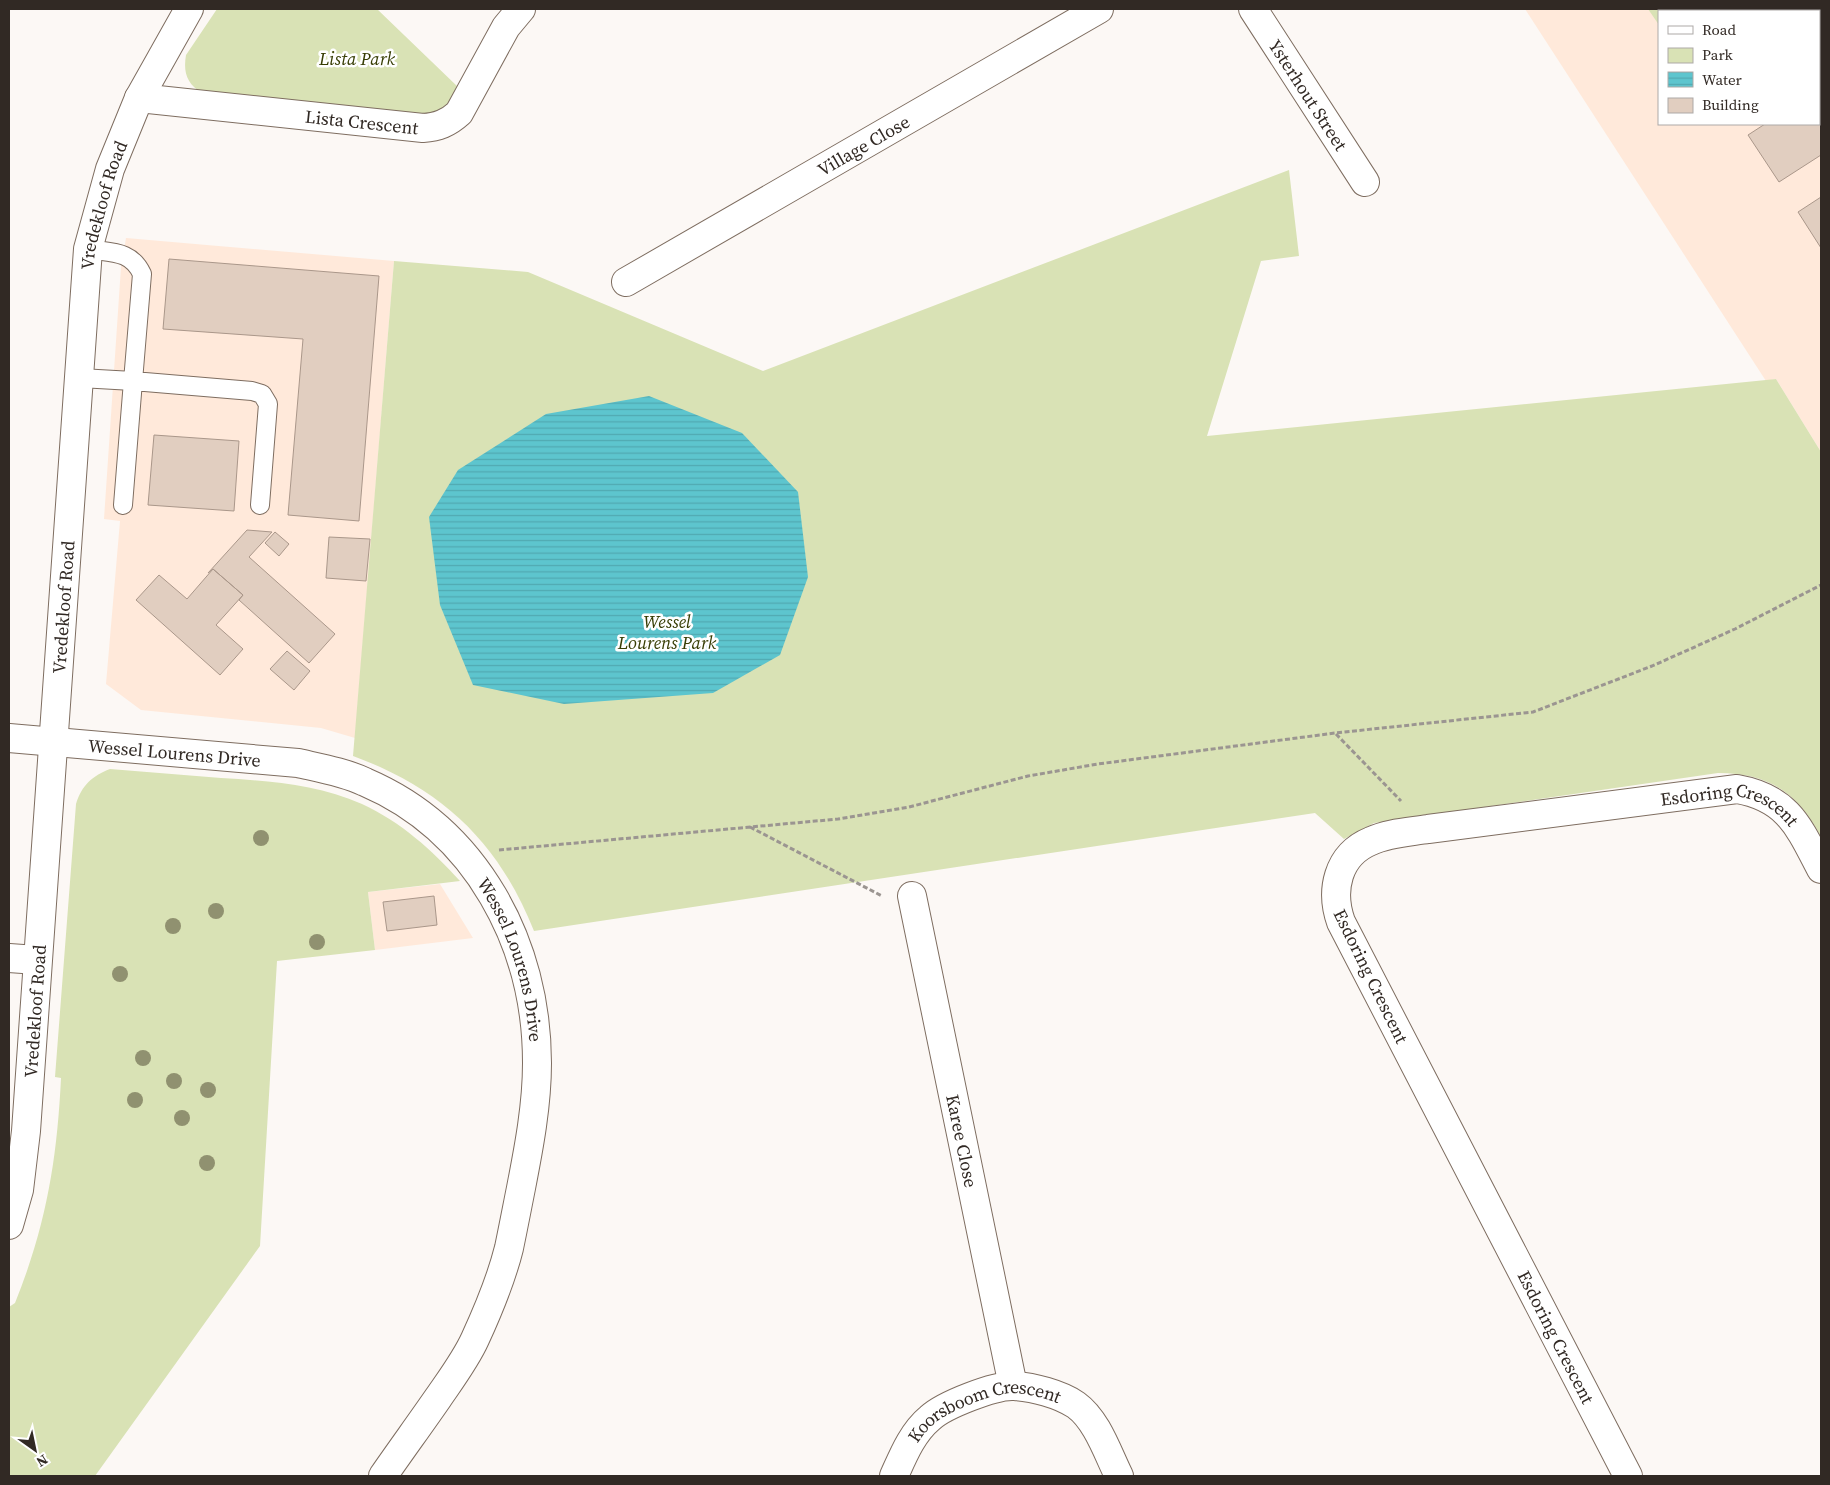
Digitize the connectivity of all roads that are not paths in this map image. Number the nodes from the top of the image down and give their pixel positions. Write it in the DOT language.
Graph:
graph roads {
  1 [pos="189,9"];
  2 [pos="521,9"];
  3 [pos="1099,9"];
  4 [pos="1253,9"];
  5 [pos="139,98"];
  6 [pos="1365,182"];
  7 [pos="88,250"];
  8 [pos="626,282"];
  9 [pos="80,378"];
  10 [pos="133,382"];
  11 [pos="260,505"];
  12 [pos="123,506"];
  13 [pos="9,738"];
  14 [pos="53,742"];
  15 [pos="1821,869"];
  16 [pos="914,905"];
  17 [pos="9,958"];
  18 [pos="38,960"];
  19 [pos="9,1225"];
  20 [pos="1013,1386"];
  21 [pos="383,1476"];
  22 [pos="894,1476"];
  23 [pos="1119,1476"];
  24 [pos="1628,1476"];
  1 -- 5 [label="street, Vredekloof Road"];
  2 -- 5 [label="street, Lista Crescent"];
  3 -- 8 [label="street, Village Close"];
  4 -- 6 [label="street, Ysterhout Street"];
  5 -- 7 [label="street, Vredekloof Road"];
  7 -- 9 [label="street, Vredekloof Road"];
  7 -- 10 [label="lane"];
  9 -- 10 [label="lane"];
  9 -- 14 [label="street, Vredekloof Road"];
  10 -- 11 [label="lane"];
  10 -- 12 [label="lane"];
  13 -- 14 [label="street, Wessel Lourens Drive"];
  14 -- 18 [label="street, Vredekloof Road"];
  14 -- 21 [label="street, Wessel Lourens Drive"];
  15 -- 24 [label="street, Esdoring Crescent"];
  16 -- 20 [label="street, Karee Close"];
  17 -- 18 [label="street"];
  18 -- 19 [label="street, Vredekloof Road"];
  20 -- 22 [label="street, Koorsboom Crescent"];
  20 -- 23 [label="street, Koorsboom Crescent"];
}
